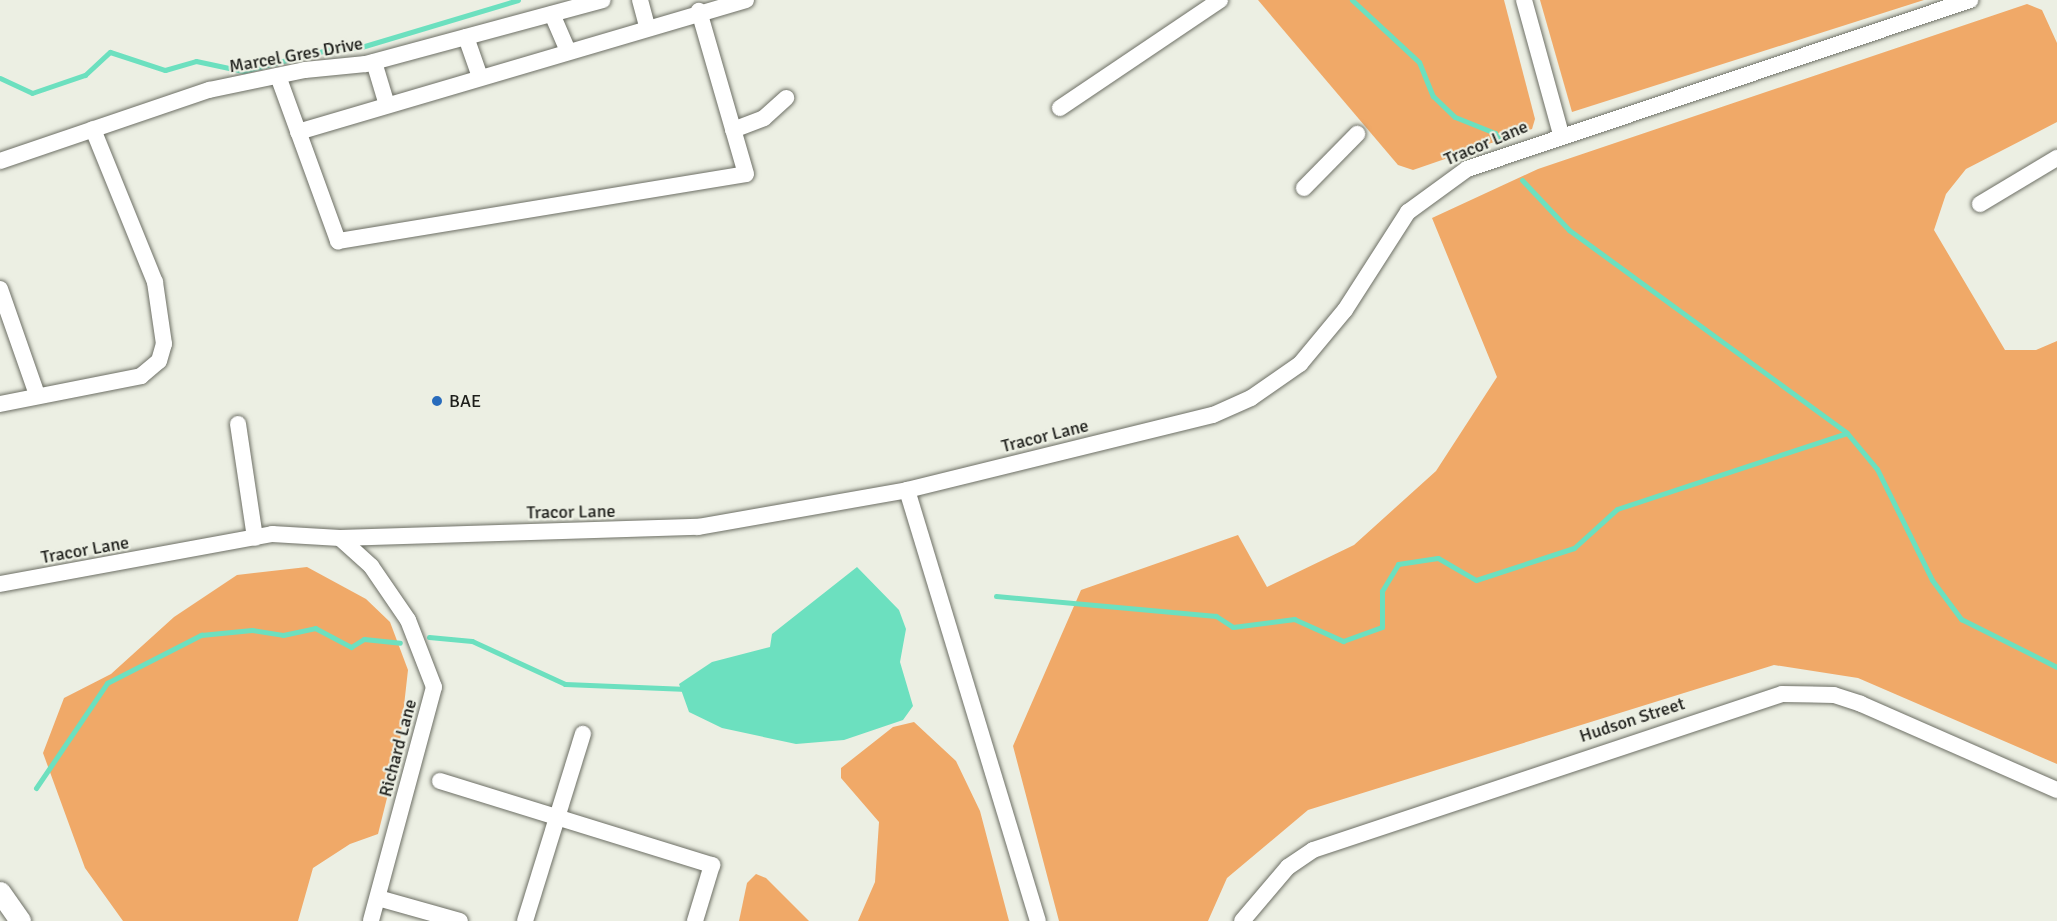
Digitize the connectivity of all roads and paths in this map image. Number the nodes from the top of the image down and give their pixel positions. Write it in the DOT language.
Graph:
graph roads {
  1 [pos="603,0"];
  2 [pos="640,0"];
  3 [pos="746,0"];
  4 [pos="1220,0"];
  5 [pos="1524,0"];
  6 [pos="1971,0"];
  7 [pos="699,11"];
  8 [pos="552,14"];
  9 [pos="647,27"];
  10 [pos="466,37"];
  11 [pos="568,51"];
  12 [pos="374,62"];
  13 [pos="278,76"];
  14 [pos="480,77"];
  15 [pos="786,98"];
  16 [pos="387,105"];
  17 [pos="1060,108"];
  18 [pos="93,129"];
  19 [pos="733,130"];
  20 [pos="298,132"];
  21 [pos="1357,134"];
  22 [pos="1561,134"];
  23 [pos="2057,158"];
  24 [pos="0,160"];
  25 [pos="1304,188"];
  26 [pos="1980,204"];
  27 [pos="0,289"];
  28 [pos="36,392"];
  29 [pos="0,404"];
  30 [pos="238,424"];
  31 [pos="907,490"];
  32 [pos="255,538"];
  33 [pos="340,538"];
  34 [pos="0,584"];
  35 [pos="583,734"];
  36 [pos="440,782"];
  37 [pos="2057,790"];
  38 [pos="560,818"];
  39 [pos="0,892"];
  40 [pos="378,898"];
  41 [pos="20,921"];
  42 [pos="371,921"];
  43 [pos="460,921"];
  44 [pos="525,921"];
  45 [pos="695,921"];
  46 [pos="1038,921"];
  47 [pos="1242,921"];
  1 -- 8 [label="street, Marcel Gres Drive"];
  2 -- 9 [label="street"];
  3 -- 7 [label="street"];
  4 -- 17 [label="street"];
  5 -- 22 [label="street"];
  6 -- 22 [label="street, Tracor Lane"];
  7 -- 9 [label="street"];
  7 -- 19 [label="street"];
  8 -- 10 [label="street, Marcel Gres Drive"];
  8 -- 11 [label="street"];
  9 -- 11 [label="street"];
  10 -- 12 [label="street, Marcel Gres Drive"];
  10 -- 14 [label="street"];
  11 -- 14 [label="street"];
  12 -- 13 [label="street, Marcel Gres Drive"];
  12 -- 16 [label="street"];
  13 -- 18 [label="street, Marcel Gres Drive"];
  13 -- 20 [label="street"];
  14 -- 16 [label="street"];
  15 -- 19 [label="street"];
  16 -- 20 [label="street"];
  18 -- 24 [label="street, Marcel Gres Drive"];
  18 -- 28 [label="street"];
  19 -- 20 [label="street"];
  21 -- 25 [label="street"];
  22 -- 31 [label="street, Tracor Lane"];
  23 -- 26 [label="street"];
  27 -- 28 [label="street"];
  28 -- 29 [label="street"];
  30 -- 32 [label="street"];
  31 -- 33 [label="street, Tracor Lane"];
  31 -- 46 [label="street"];
  32 -- 33 [label="street, Tracor Lane"];
  32 -- 34 [label="street, Tracor Lane"];
  33 -- 40 [label="street, Richard Lane"];
  35 -- 38 [label="street"];
  36 -- 38 [label="street"];
  37 -- 47 [label="street, Hudson Street"];
  38 -- 44 [label="street"];
  38 -- 45 [label="street"];
  39 -- 41 [label="main road"];
  40 -- 42 [label="street, Richard Lane"];
  40 -- 43 [label="street"];
}
